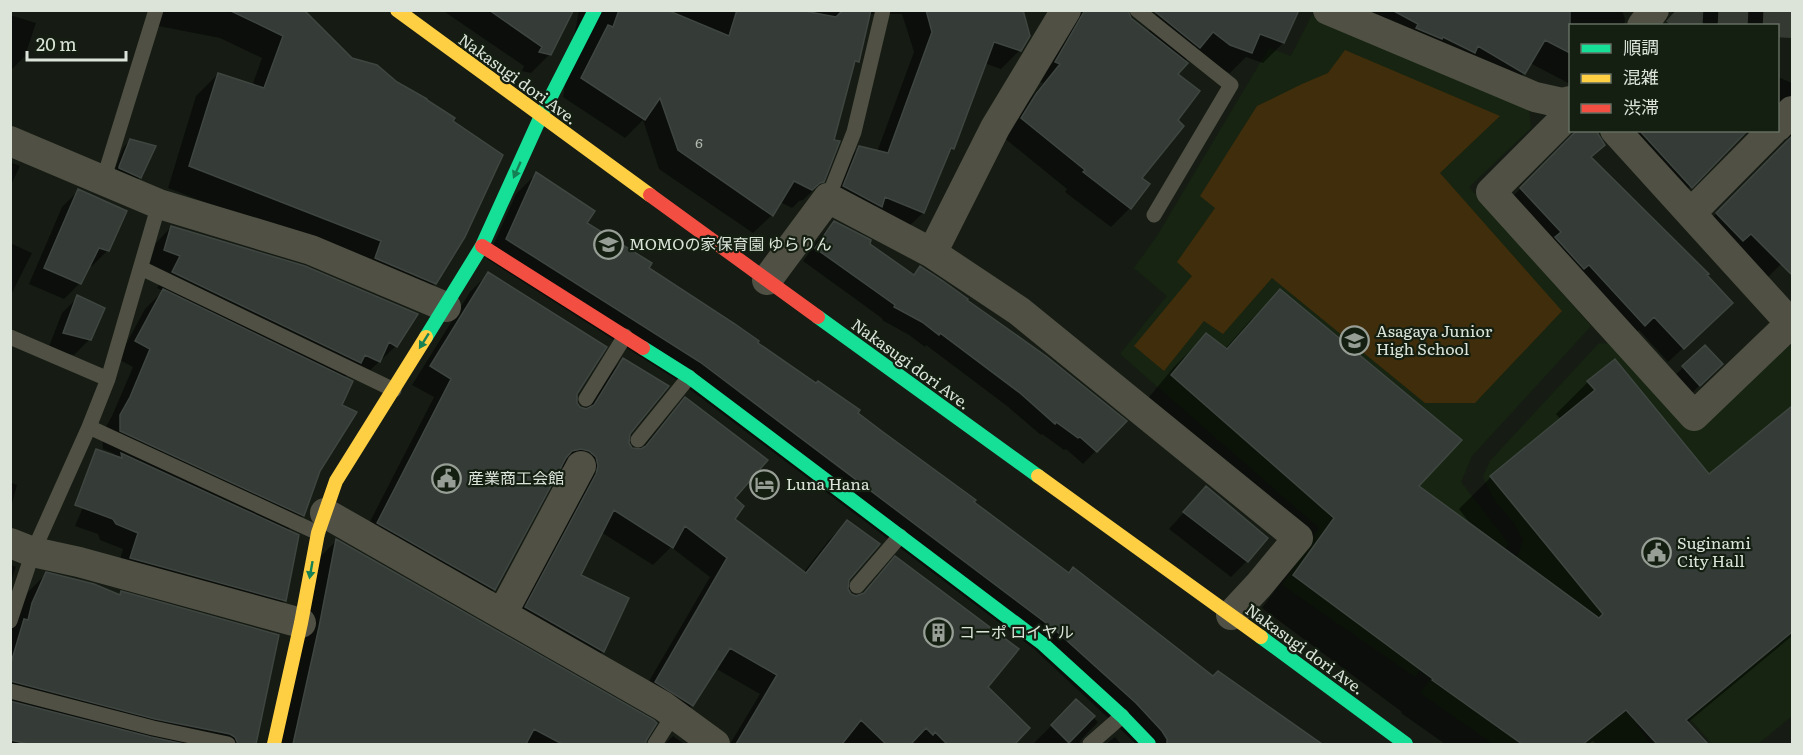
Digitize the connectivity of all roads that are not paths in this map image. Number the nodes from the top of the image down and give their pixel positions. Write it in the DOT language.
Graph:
graph roads {
  1 [pos="156,10"];
  2 [pos="397,10"];
  3 [pos="596,10"];
  4 [pos="883,10"];
  5 [pos="1066,10"];
  6 [pos="1137,10"];
  7 [pos="1328,10"];
  8 [pos="1654,10"];
  9 [pos="1644,24"];
  10 [pos="1569,101"];
  11 [pos="1792,111"];
  12 [pos="1569,114"];
  13 [pos="541,116"];
  14 [pos="1779,125"];
  15 [pos="1618,132"];
  16 [pos="1771,132"];
  17 [pos="10,141"];
  18 [pos="103,181"];
  19 [pos="828,198"];
  20 [pos="159,204"];
  21 [pos="1691,213"];
  22 [pos="1154,215"];
  23 [pos="482,246"];
  24 [pos="932,253"];
  25 [pos="141,268"];
  26 [pos="767,280"];
  27 [pos="446,307"];
  28 [pos="1792,324"];
  29 [pos="625,336"];
  30 [pos="10,337"];
  31 [pos="689,376"];
  32 [pos="108,378"];
  33 [pos="394,390"];
  34 [pos="586,399"];
  35 [pos="89,427"];
  36 [pos="638,440"];
  37 [pos="581,465"];
  38 [pos="321,523"];
  39 [pos="900,536"];
  40 [pos="22,548"];
  41 [pos="857,586"];
  42 [pos="502,614"];
  43 [pos="1231,615"];
  44 [pos="10,621"];
  45 [pos="301,623"];
  46 [pos="10,691"];
  47 [pos="674,714"];
  48 [pos="1122,716"];
  49 [pos="228,744"];
  50 [pos="274,744"];
  51 [pos="655,744"];
  52 [pos="715,744"];
  53 [pos="1090,744"];
  54 [pos="1149,744"];
  55 [pos="1406,744"];
  1 -- 18 [label="lane"];
  2 -- 13 [label="street, Nakasugi dori Ave."];
  3 -- 13 [label="street"];
  4 -- 19 [label="lane"];
  5 -- 24 [label="street"];
  6 -- 22 [label="lane"];
  7 -- 10 [label="street"];
  8 -- 9 [label="street"];
  11 -- 14 [label="street"];
  12 -- 28 [label="street"];
  13 -- 23 [label="street, one-way"];
  13 -- 26 [label="street, Nakasugi dori Ave."];
  15 -- 21 [label="street"];
  16 -- 21 [label="street"];
  17 -- 18 [label="street"];
  18 -- 20 [label="street"];
  19 -- 24 [label="street"];
  19 -- 26 [label="street"];
  20 -- 25 [label="lane"];
  20 -- 27 [label="street"];
  21 -- 28 [label="street"];
  23 -- 27 [label="street"];
  23 -- 29 [label="street"];
  24 -- 43 [label="street"];
  25 -- 32 [label="lane"];
  25 -- 33 [label="lane"];
  26 -- 43 [label="street, Nakasugi dori Ave."];
  27 -- 33 [label="street, one-way"];
  29 -- 31 [label="street"];
  29 -- 34 [label="lane"];
  30 -- 32 [label="lane"];
  31 -- 36 [label="lane"];
  31 -- 39 [label="street"];
  32 -- 35 [label="lane"];
  33 -- 38 [label="street"];
  35 -- 38 [label="lane"];
  35 -- 40 [label="lane"];
  37 -- 42 [label="street"];
  38 -- 42 [label="street"];
  38 -- 45 [label="street, one-way"];
  39 -- 41 [label="lane"];
  39 -- 48 [label="street"];
  40 -- 44 [label="lane"];
  40 -- 45 [label="street"];
  42 -- 47 [label="street"];
  43 -- 55 [label="street, Nakasugi dori Ave."];
  45 -- 50 [label="street"];
  46 -- 49 [label="lane"];
  47 -- 51 [label="lane"];
  47 -- 52 [label="street"];
  48 -- 53 [label="lane"];
  48 -- 54 [label="street"];
}
